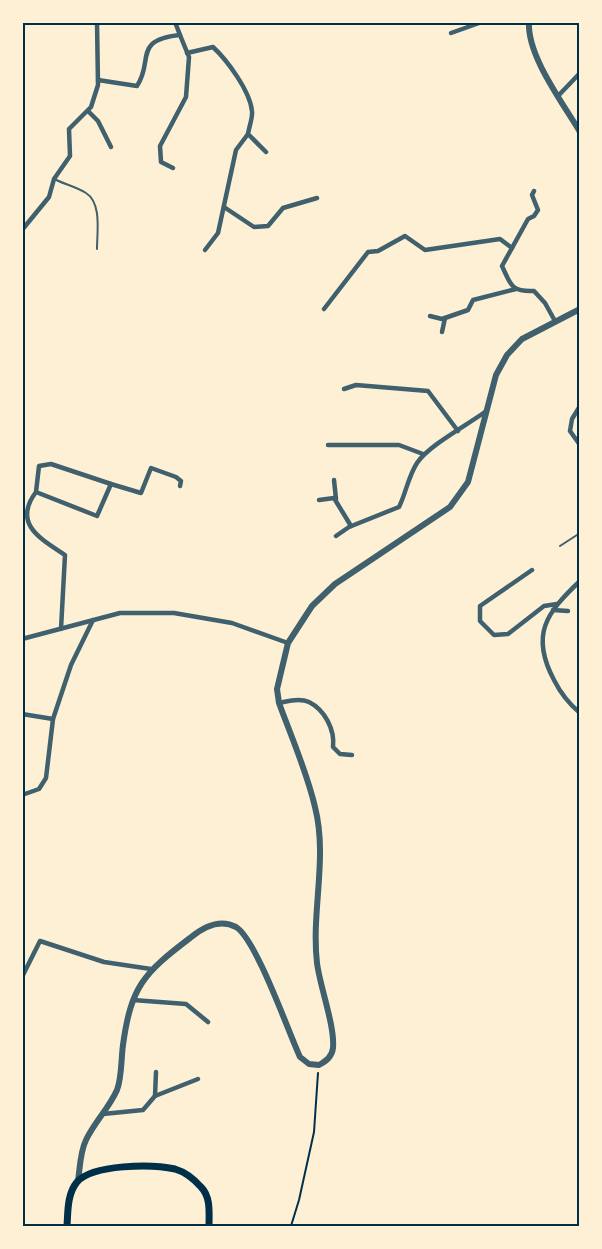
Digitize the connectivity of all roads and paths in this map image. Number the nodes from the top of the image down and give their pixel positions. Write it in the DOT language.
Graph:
graph roads {
  1 [pos="97,22"];
  2 [pos="174,22"];
  3 [pos="483,22"];
  4 [pos="527,24"];
  5 [pos="451,33"];
  6 [pos="180,35"];
  7 [pos="187,53"];
  8 [pos="579,73"];
  9 [pos="98,80"];
  10 [pos="558,96"];
  11 [pos="88,111"];
  12 [pos="579,132"];
  13 [pos="248,134"];
  14 [pos="111,147"];
  15 [pos="266,152"];
  16 [pos="173,168"];
  17 [pos="54,179"];
  18 [pos="534,190"];
  19 [pos="317,198"];
  20 [pos="224,207"];
  21 [pos="22,230"];
  22 [pos="512,248"];
  23 [pos="97,249"];
  24 [pos="206,250"];
  25 [pos="516,290"];
  26 [pos="324,309"];
  27 [pos="579,309"];
  28 [pos="430,316"];
  29 [pos="445,318"];
  30 [pos="555,321"];
  31 [pos="442,332"];
  32 [pos="344,388"];
  33 [pos="579,406"];
  34 [pos="485,412"];
  35 [pos="458,431"];
  36 [pos="328,445"];
  37 [pos="579,445"];
  38 [pos="423,454"];
  39 [pos="334,480"];
  40 [pos="111,484"];
  41 [pos="180,486"];
  42 [pos="36,492"];
  43 [pos="319,500"];
  44 [pos="336,502"];
  45 [pos="351,526"];
  46 [pos="579,533"];
  47 [pos="336,536"];
  48 [pos="560,546"];
  49 [pos="532,570"];
  50 [pos="579,581"];
  51 [pos="557,604"];
  52 [pos="553,610"];
  53 [pos="568,612"];
  54 [pos="93,620"];
  55 [pos="61,629"];
  56 [pos="22,639"];
  57 [pos="288,643"];
  58 [pos="279,703"];
  59 [pos="579,713"];
  60 [pos="22,714"];
  61 [pos="52,719"];
  62 [pos="352,755"];
  63 [pos="22,795"];
  64 [pos="151,969"];
  65 [pos="22,977"];
  66 [pos="133,1000"];
  67 [pos="208,1022"];
  68 [pos="319,1065"];
  69 [pos="156,1072"];
  70 [pos="198,1079"];
  71 [pos="155,1096"];
  72 [pos="103,1114"];
  73 [pos="78,1181"];
  74 [pos="67,1227"];
  75 [pos="209,1227"];
  76 [pos="291,1227"];
  1 -- 9 [label="street"];
  2 -- 6 [label="street"];
  3 -- 5 [label="street"];
  4 -- 10 [label="street"];
  6 -- 7 [label="street"];
  6 -- 9 [label="street"];
  7 -- 13 [label="street"];
  7 -- 16 [label="street"];
  8 -- 10 [label="street"];
  9 -- 11 [label="street"];
  10 -- 12 [label="street"];
  11 -- 14 [label="street"];
  11 -- 17 [label="street"];
  13 -- 15 [label="street"];
  13 -- 20 [label="street"];
  17 -- 21 [label="street"];
  17 -- 23 [label="lane"];
  18 -- 22 [label="street"];
  19 -- 20 [label="street"];
  20 -- 24 [label="street"];
  22 -- 25 [label="street"];
  22 -- 26 [label="street"];
  25 -- 29 [label="street"];
  25 -- 30 [label="street"];
  27 -- 30 [label="street"];
  28 -- 29 [label="street"];
  29 -- 31 [label="street"];
  30 -- 34 [label="street"];
  32 -- 35 [label="street"];
  33 -- 37 [label="street"];
  34 -- 35 [label="street"];
  34 -- 57 [label="street"];
  35 -- 38 [label="street"];
  36 -- 38 [label="street"];
  38 -- 45 [label="street"];
  39 -- 44 [label="street"];
  40 -- 41 [label="street"];
  40 -- 42 [label="street"];
  40 -- 42 [label="street"];
  42 -- 55 [label="street"];
  43 -- 44 [label="street"];
  44 -- 45 [label="street"];
  45 -- 47 [label="street"];
  46 -- 48 [label="lane"];
  49 -- 51 [label="street"];
  50 -- 51 [label="street"];
  51 -- 52 [label="street"];
  52 -- 53 [label="street"];
  52 -- 59 [label="street"];
  54 -- 55 [label="street"];
  54 -- 57 [label="street"];
  54 -- 61 [label="street"];
  55 -- 56 [label="street"];
  57 -- 58 [label="street"];
  58 -- 62 [label="street"];
  58 -- 68 [label="street"];
  60 -- 61 [label="street"];
  61 -- 63 [label="street"];
  64 -- 65 [label="street"];
  64 -- 66 [label="street"];
  64 -- 68 [label="street"];
  66 -- 67 [label="street"];
  66 -- 72 [label="street"];
  68 -- 76 [label="path"];
  69 -- 71 [label="street"];
  70 -- 71 [label="street"];
  71 -- 72 [label="street"];
  72 -- 73 [label="street"];
  73 -- 74 [label="main road"];
  73 -- 75 [label="main road"];
}
